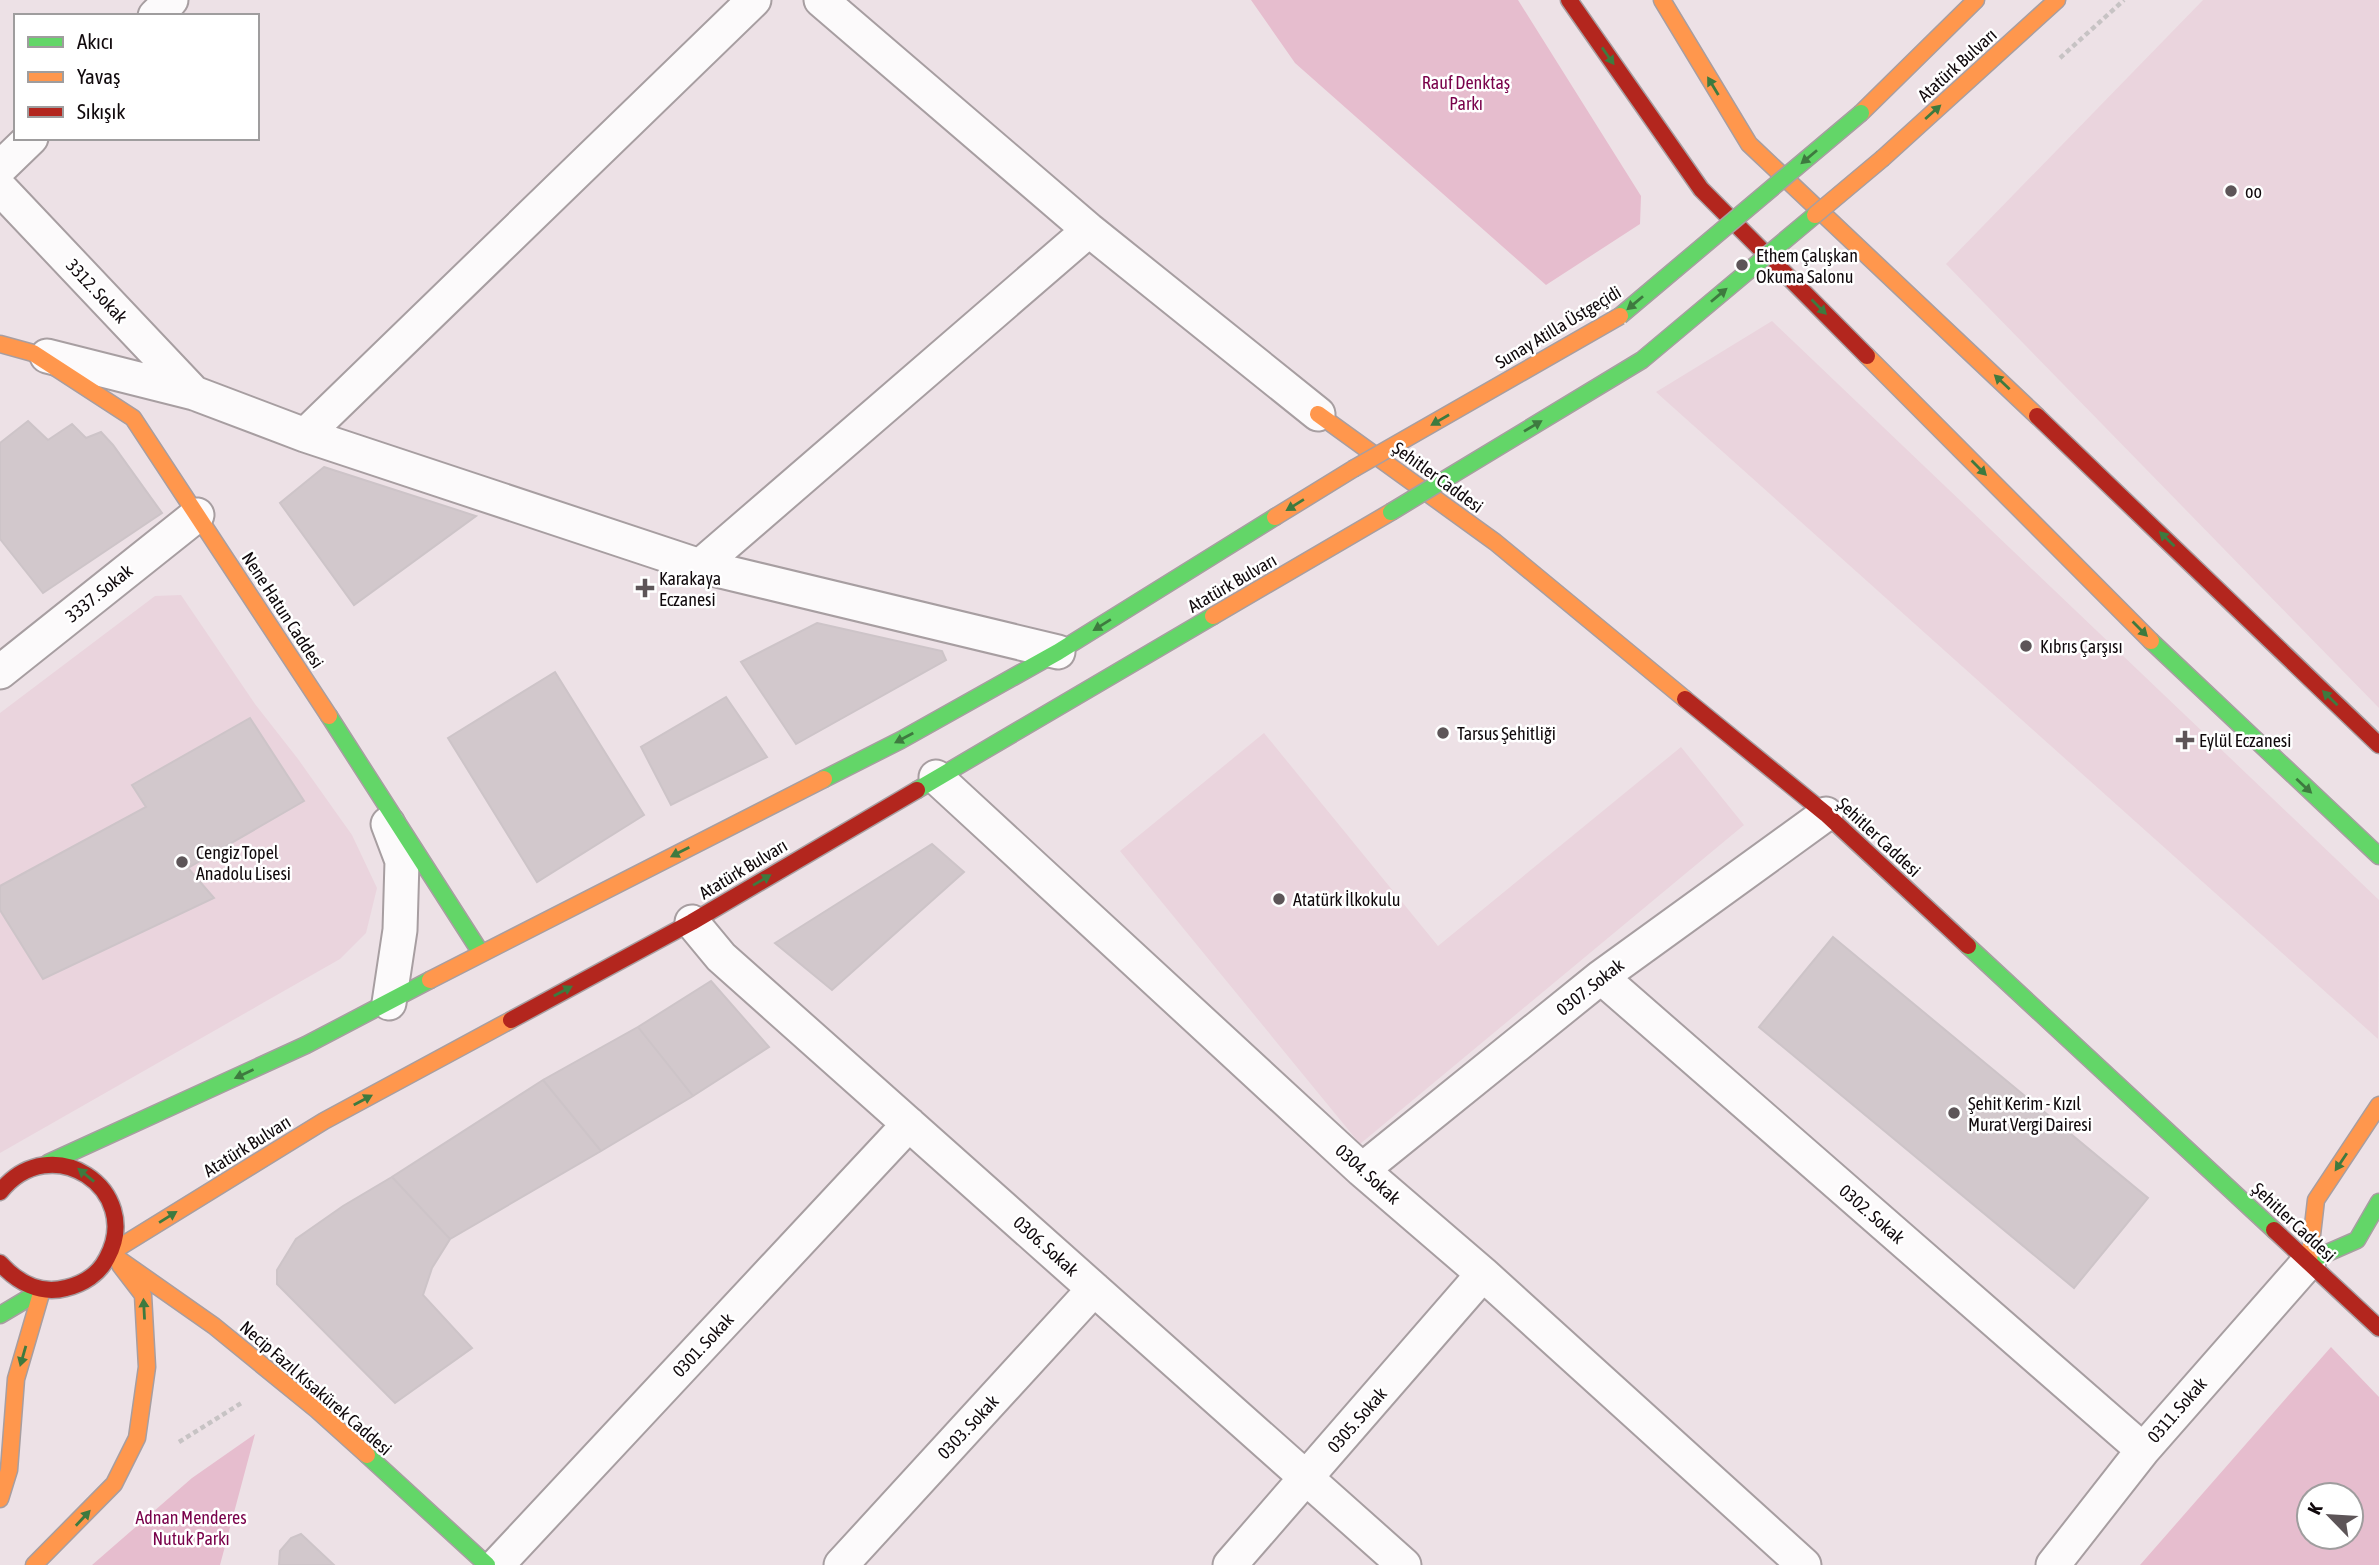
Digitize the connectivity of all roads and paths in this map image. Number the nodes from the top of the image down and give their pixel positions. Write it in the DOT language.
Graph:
graph roads {
  1 [pos="171,0"];
  2 [pos="754,0"];
  3 [pos="821,0"];
  4 [pos="1569,0"];
  5 [pos="1662,0"];
  6 [pos="1976,0"];
  7 [pos="2057,0"];
  8 [pos="157,14"];
  9 [pos="1861,113"];
  10 [pos="29,140"];
  11 [pos="0,169"];
  12 [pos="0,188"];
  13 [pos="1089,230"];
  14 [pos="0,344"];
  15 [pos="33,353"];
  16 [pos="194,393"];
  17 [pos="1318,414"];
  18 [pos="305,435"];
  19 [pos="197,515"];
  20 [pos="700,566"];
  21 [pos="1058,652"];
  22 [pos="0,672"];
  23 [pos="2379,745"];
  24 [pos="936,778"];
  25 [pos="373,782"];
  26 [pos="1826,814"];
  27 [pos="2379,856"];
  28 [pos="692,922"];
  29 [pos="481,953"];
  30 [pos="1601,977"];
  31 [pos="389,1003"];
  32 [pos="2379,1105"];
  33 [pos="909,1124"];
  34 [pos="48,1163"];
  35 [pos="1362,1170"];
  36 [pos="0,1192"];
  37 [pos="2379,1202"];
  38 [pos="110,1253"];
  39 [pos="2309,1261"];
  40 [pos="0,1263"];
  41 [pos="1483,1274"];
  42 [pos="1094,1289"];
  43 [pos="42,1290"];
  44 [pos="0,1315"];
  45 [pos="2379,1328"];
  46 [pos="279,1379"];
  47 [pos="168,1449"];
  48 [pos="2143,1450"];
  49 [pos="1306,1478"];
  50 [pos="0,1499"];
  51 [pos="34,1565"];
  52 [pos="487,1565"];
  53 [pos="497,1565"];
  54 [pos="841,1565"];
  55 [pos="1230,1565"];
  56 [pos="1404,1565"];
  57 [pos="1804,1565"];
  58 [pos="2053,1565"];
  1 -- 8 [label="street"];
  2 -- 18 [label="street"];
  3 -- 13 [label="street"];
  4 -- 27 [label="main road, one-way"];
  23 -- 5 [label="main road, one-way"];
  6 -- 9 [label="main road, Atatürk Bulvarı"];
  24 -- 7 [label="main road, Atatürk Bulvarı, one-way, bridge"];
  9 -- 21 [label="main road, Sunay Atilla Üstgeçidi, one-way, bridge"];
  10 -- 11 [label="street"];
  12 -- 16 [label="street, 3312. Sokak"];
  13 -- 17 [label="street"];
  13 -- 20 [label="street"];
  14 -- 15 [label="main road, Nene Hatun Caddesi"];
  15 -- 16 [label="street"];
  15 -- 19 [label="main road, Nene Hatun Caddesi"];
  16 -- 18 [label="street"];
  17 -- 26 [label="main road, Şehitler Caddesi"];
  18 -- 20 [label="street"];
  19 -- 22 [label="street, 3337. Sokak"];
  19 -- 25 [label="main road, Nene Hatun Caddesi"];
  20 -- 21 [label="street"];
  21 -- 29 [label="main road, Sunay Atilla Üstgeçidi, one-way"];
  28 -- 24 [label="main road, Atatürk Bulvarı, one-way"];
  24 -- 35 [label="street, 0304. Sokak"];
  25 -- 29 [label="main road, Nene Hatun Caddesi"];
  25 -- 31 [label="street"];
  26 -- 30 [label="street, 0307. Sokak"];
  26 -- 39 [label="main road, Şehitler Caddesi"];
  28 -- 33 [label="street, 0306. Sokak"];
  38 -- 28 [label="main road, Atatürk Bulvarı, one-way"];
  29 -- 31 [label="main road, Sunay Atilla Üstgeçidi"];
  30 -- 35 [label="street, 0307. Sokak"];
  30 -- 48 [label="street, 0302. Sokak"];
  31 -- 34 [label="main road, Sunay Atilla Üstgeçidi, one-way"];
  32 -- 39 [label="main road, one-way"];
  33 -- 42 [label="street, 0306. Sokak"];
  33 -- 53 [label="street, 0301. Sokak"];
  34 -- 36 [label="main road"];
  38 -- 34 [label="main road, one-way"];
  35 -- 41 [label="street, 0304. Sokak"];
  37 -- 39 [label="main road"];
  38 -- 43 [label="main road"];
  38 -- 46 [label="main road, Necip Fazıl Kısakürek Caddesi"];
  51 -- 38 [label="main road, one-way"];
  39 -- 45 [label="main road, Şehitler Caddesi"];
  39 -- 48 [label="street, 0311. Sokak"];
  40 -- 43 [label="main road"];
  41 -- 49 [label="street, 0305. Sokak"];
  41 -- 57 [label="street, 0304. Sokak"];
  42 -- 49 [label="street, 0306. Sokak"];
  42 -- 54 [label="street, 0303. Sokak"];
  43 -- 44 [label="main road"];
  43 -- 50 [label="main road, one-way"];
  46 -- 47 [label="path"];
  46 -- 52 [label="main road, Necip Fazıl Kısakürek Caddesi"];
  48 -- 58 [label="street, 0311. Sokak"];
  49 -- 55 [label="street, 0305. Sokak"];
  49 -- 56 [label="street, 0306. Sokak"];
}
